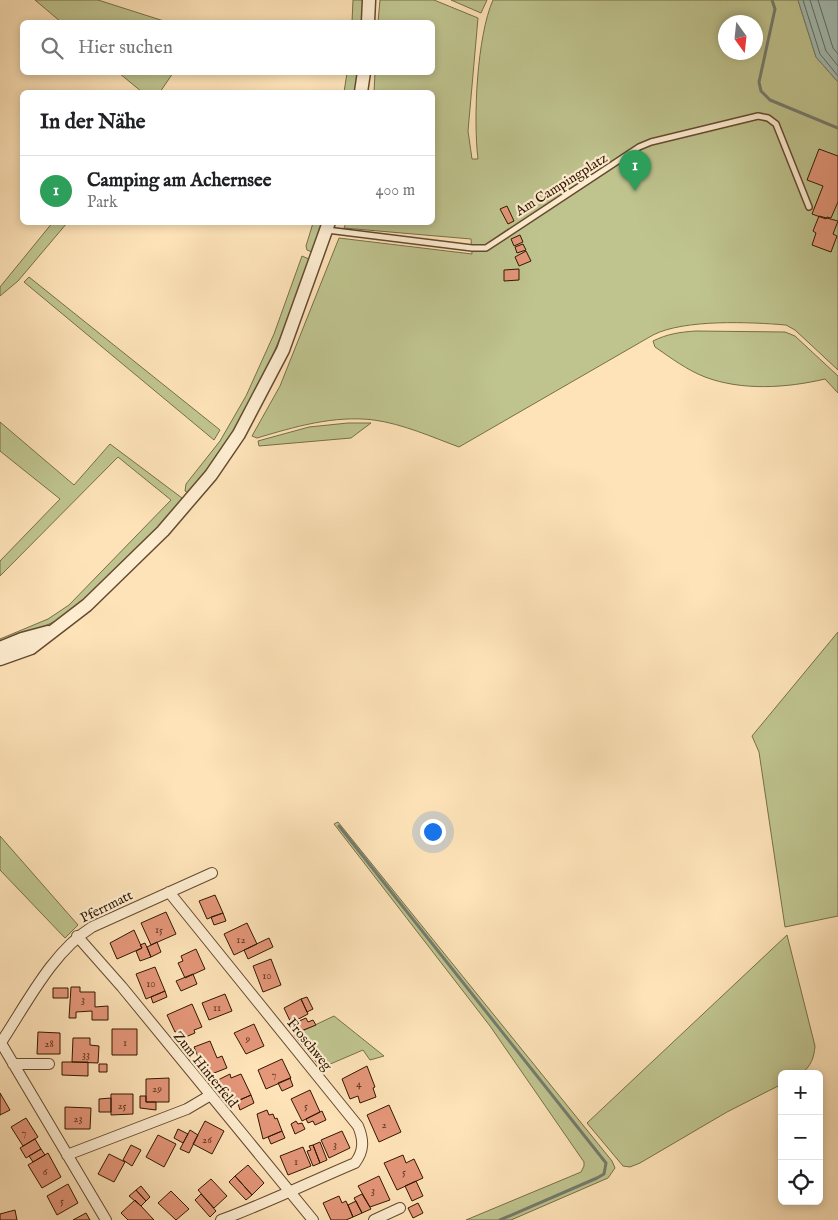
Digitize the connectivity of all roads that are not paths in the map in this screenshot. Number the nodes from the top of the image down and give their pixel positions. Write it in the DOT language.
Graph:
graph roads {
  1 [pos="369,0"];
  2 [pos="368,20"];
  3 [pos="364,75"];
  4 [pos="361,90"];
  5 [pos="809,207"];
  6 [pos="328,226"];
  7 [pos="56,630"];
  8 [pos="0,648"];
  9 [pos="0,659"];
  10 [pos="212,873"];
  11 [pos="169,892"];
  12 [pos="77,936"];
  13 [pos="0,1043"];
  14 [pos="13,1064"];
  15 [pos="49,1064"];
  16 [pos="209,1096"];
  17 [pos="67,1155"];
  18 [pos="287,1191"];
  19 [pos="400,1208"];
  20 [pos="106,1220"];
  21 [pos="221,1220"];
  22 [pos="313,1220"];
  23 [pos="374,1220"];
  1 -- 2 [label="street"];
  3 -- 4 [label="street"];
  5 -- 6 [label="lane, Am Campingplatz"];
  6 -- 7 [label="street"];
  7 -- 8 [label="street"];
  7 -- 9 [label="street"];
  10 -- 11 [label="street, Pferrmatt"];
  11 -- 12 [label="street, Pferrmatt"];
  11 -- 18 [label="street, Froschweg"];
  12 -- 13 [label="street, Pferrmatt"];
  12 -- 16 [label="street, Zum Hinterfeld"];
  13 -- 14 [label="street, Pferrmatt"];
  14 -- 15 [label="street"];
  14 -- 17 [label="street, Pferrmatt"];
  16 -- 17 [label="street"];
  16 -- 18 [label="street, Zum Hinterfeld"];
  17 -- 20 [label="street, Pferrmatt"];
  18 -- 21 [label="street"];
  18 -- 22 [label="street, Zum Hinterfeld"];
  19 -- 23 [label="street"];
}
